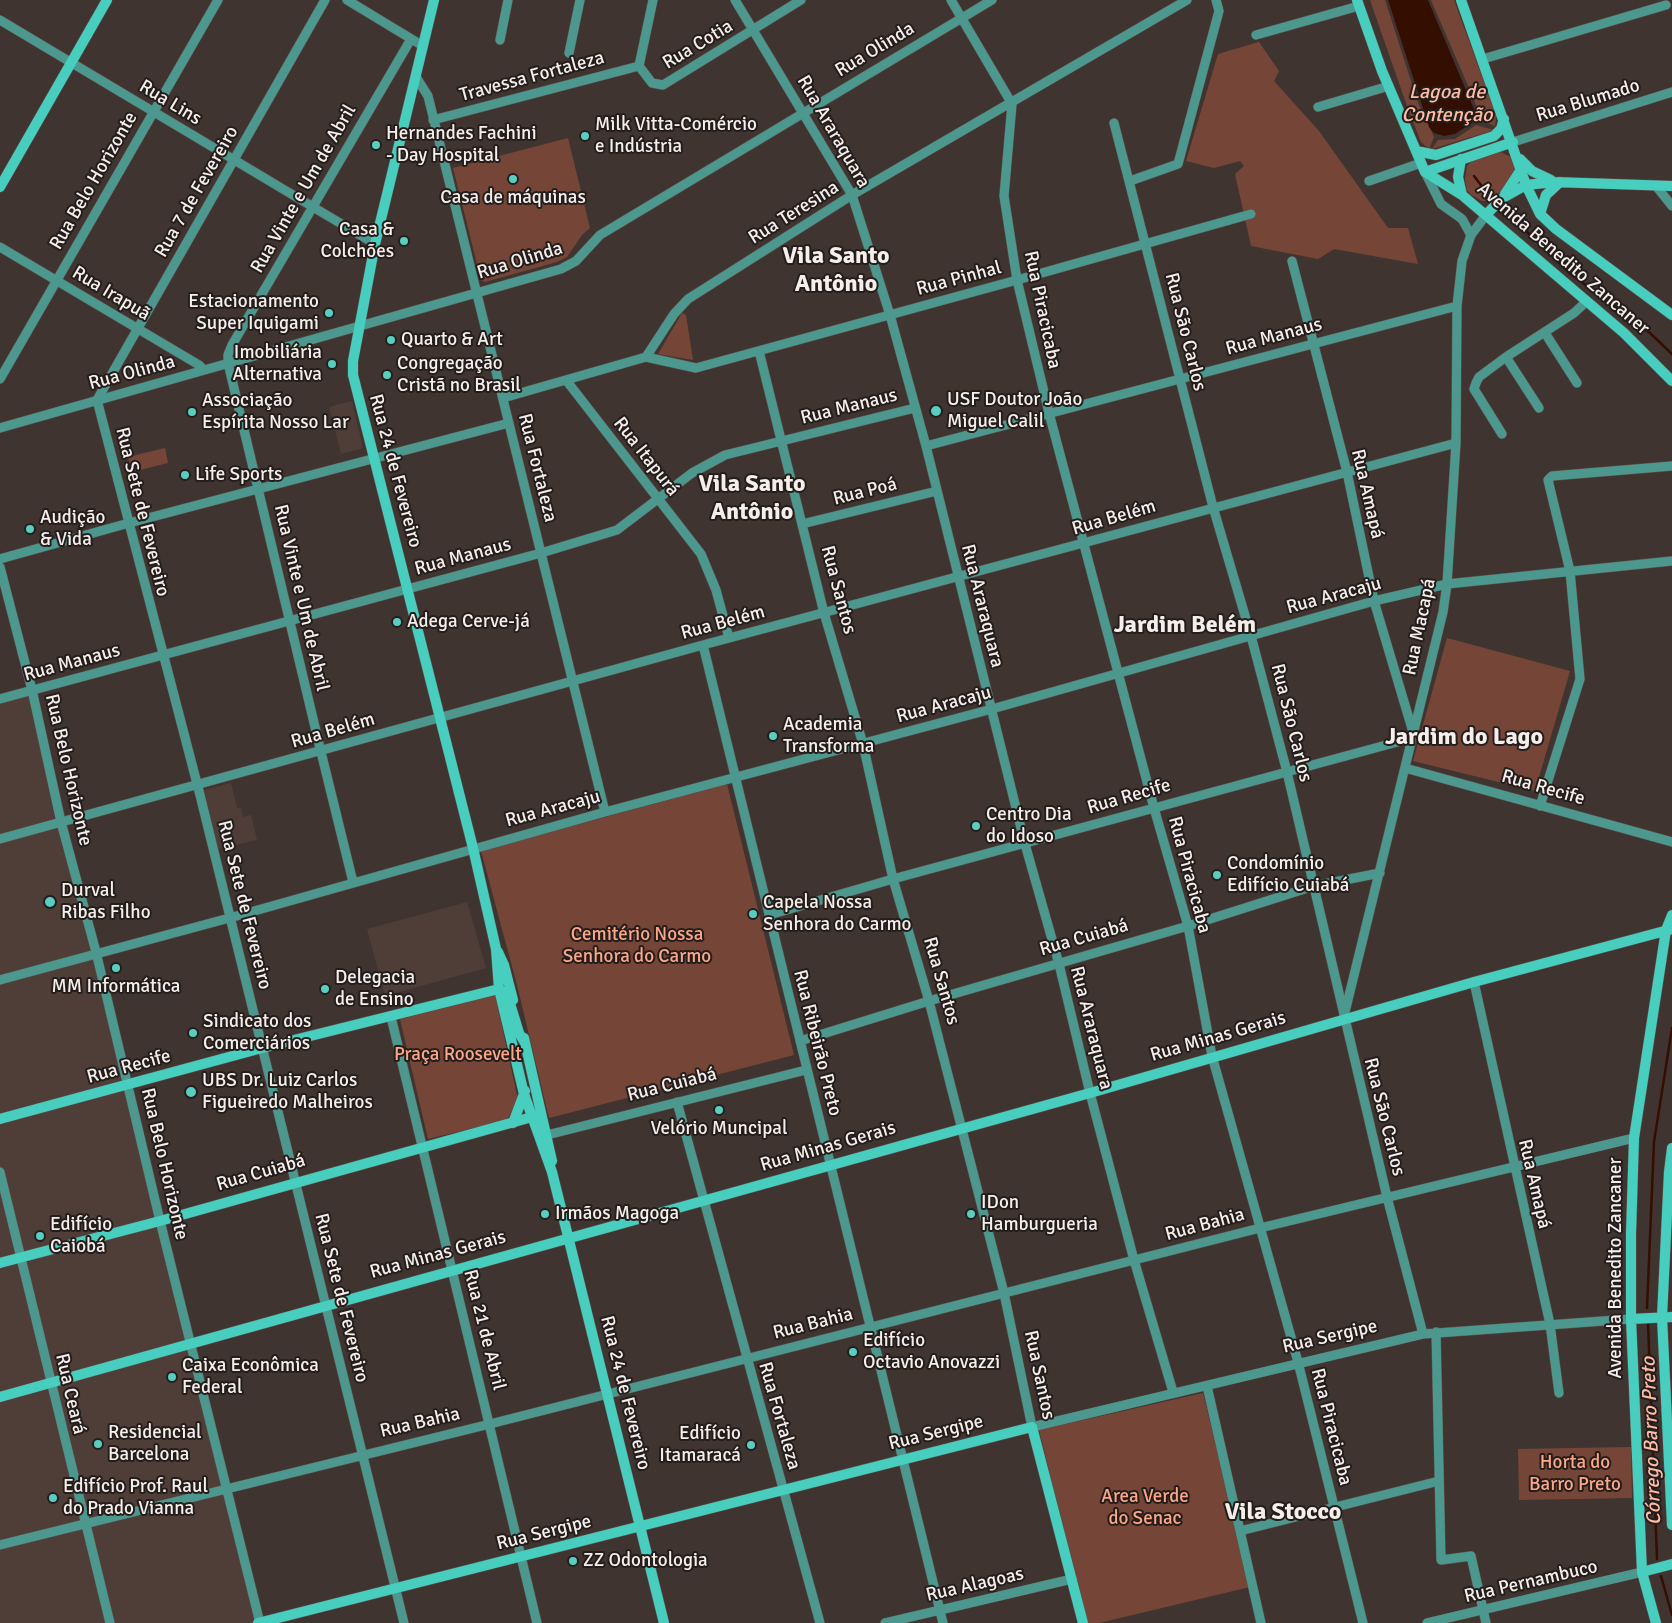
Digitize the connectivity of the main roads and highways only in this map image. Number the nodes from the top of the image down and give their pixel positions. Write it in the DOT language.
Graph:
graph roads {
  1 [pos="107,0"];
  2 [pos="434,0"];
  3 [pos="1461,0"];
  4 [pos="1358,3"];
  5 [pos="1504,119"];
  6 [pos="1513,142"];
  7 [pos="1416,151"];
  8 [pos="1518,157"];
  9 [pos="1461,159"];
  10 [pos="1423,168"];
  11 [pos="1522,168"];
  12 [pos="1557,182"];
  13 [pos="1526,185"];
  14 [pos="1672,186"];
  15 [pos="0,187"];
  16 [pos="1462,195"];
  17 [pos="1501,199"];
  18 [pos="1540,214"];
  19 [pos="1486,215"];
  20 [pos="1672,315"];
  21 [pos="1672,381"];
  22 [pos="1672,915"];
  23 [pos="1669,929"];
  24 [pos="496,949"];
  25 [pos="499,989"];
  26 [pos="525,1043"];
  27 [pos="532,1075"];
  28 [pos="524,1094"];
  29 [pos="0,1118"];
  30 [pos="534,1121"];
  31 [pos="513,1122"];
  32 [pos="547,1135"];
  33 [pos="1672,1148"];
  34 [pos="552,1172"];
  35 [pos="568,1238"];
  36 [pos="0,1263"];
  37 [pos="1667,1317"];
  38 [pos="1631,1319"];
  39 [pos="0,1397"];
  40 [pos="1032,1428"];
  41 [pos="1669,1436"];
  42 [pos="1672,1525"];
  43 [pos="640,1526"];
  44 [pos="1672,1564"];
  45 [pos="1642,1572"];
  46 [pos="259,1623"];
  47 [pos="664,1623"];
  48 [pos="1083,1623"];
  49 [pos="1656,1623"];
  1 -- 15 [label="main road"];
  2 -- 24 [label="main road, Rua 24 de Fevereiro"];
  3 -- 5 [label="main road, Avenida Benedito Zancaner"];
  4 -- 7 [label="main road"];
  5 -- 6 [label="main road, Avenida Benedito Zancaner"];
  5 -- 7 [label="main road"];
  6 -- 8 [label="main road, Avenida Benedito Zancaner"];
  6 -- 9 [label="main road"];
  7 -- 10 [label="main road"];
  8 -- 11 [label="main road, Avenida Benedito Zancaner"];
  8 -- 12 [label="main road"];
  9 -- 10 [label="main road"];
  9 -- 16 [label="main road"];
  10 -- 16 [label="main road, Avenida Benedito Zancaner"];
  11 -- 13 [label="main road, Avenida Benedito Zancaner"];
  11 -- 17 [label="main road"];
  12 -- 13 [label="main road"];
  12 -- 14 [label="main road"];
  12 -- 18 [label="main road"];
  13 -- 17 [label="main road"];
  13 -- 18 [label="main road, Avenida Benedito Zancaner"];
  16 -- 19 [label="main road, Avenida Benedito Zancaner"];
  17 -- 19 [label="main road"];
  18 -- 20 [label="main road, Avenida Benedito Zancaner"];
  19 -- 21 [label="main road, Avenida Benedito Zancaner"];
  22 -- 23 [label="main road, Avenida Benedito Zancaner"];
  23 -- 35 [label="main road, Rua Minas Gerais"];
  23 -- 38 [label="main road, Avenida Benedito Zancaner"];
  24 -- 25 [label="main road, Rua 24 de Fevereiro"];
  24 -- 26 [label="main road, Rua 24 de Fevereiro"];
  25 -- 26 [label="main road"];
  25 -- 28 [label="main road, Rua 24 de Fevereiro"];
  25 -- 29 [label="main road, Rua Recife"];
  26 -- 27 [label="main road, Rua 24 de Fevereiro"];
  27 -- 28 [label="main road"];
  27 -- 32 [label="main road, Rua 24 de Fevereiro"];
  28 -- 30 [label="main road, Rua 24 de Fevereiro"];
  28 -- 31 [label="main road"];
  30 -- 31 [label="main road, Rua Cuiabá"];
  30 -- 32 [label="main road"];
  30 -- 34 [label="main road, Rua 24 de Fevereiro"];
  31 -- 36 [label="main road, Rua Cuiabá"];
  32 -- 34 [label="main road, Rua 24 de Fevereiro"];
  33 -- 37 [label="main road"];
  34 -- 35 [label="main road, Rua 24 de Fevereiro"];
  35 -- 39 [label="main road, Rua Minas Gerais"];
  35 -- 43 [label="main road, Rua 24 de Fevereiro"];
  37 -- 38 [label="main road"];
  37 -- 41 [label="main road"];
  38 -- 45 [label="main road, Avenida Benedito Zancaner"];
  40 -- 43 [label="main road, Rua Sergipe"];
  40 -- 48 [label="main road, Rua Santos"];
  41 -- 42 [label="main road"];
  43 -- 46 [label="main road, Rua Sergipe"];
  43 -- 47 [label="main road, Rua 24 de Fevereiro"];
  44 -- 45 [label="main road"];
  45 -- 49 [label="main road, Avenida Benedito Zancaner"];
}
